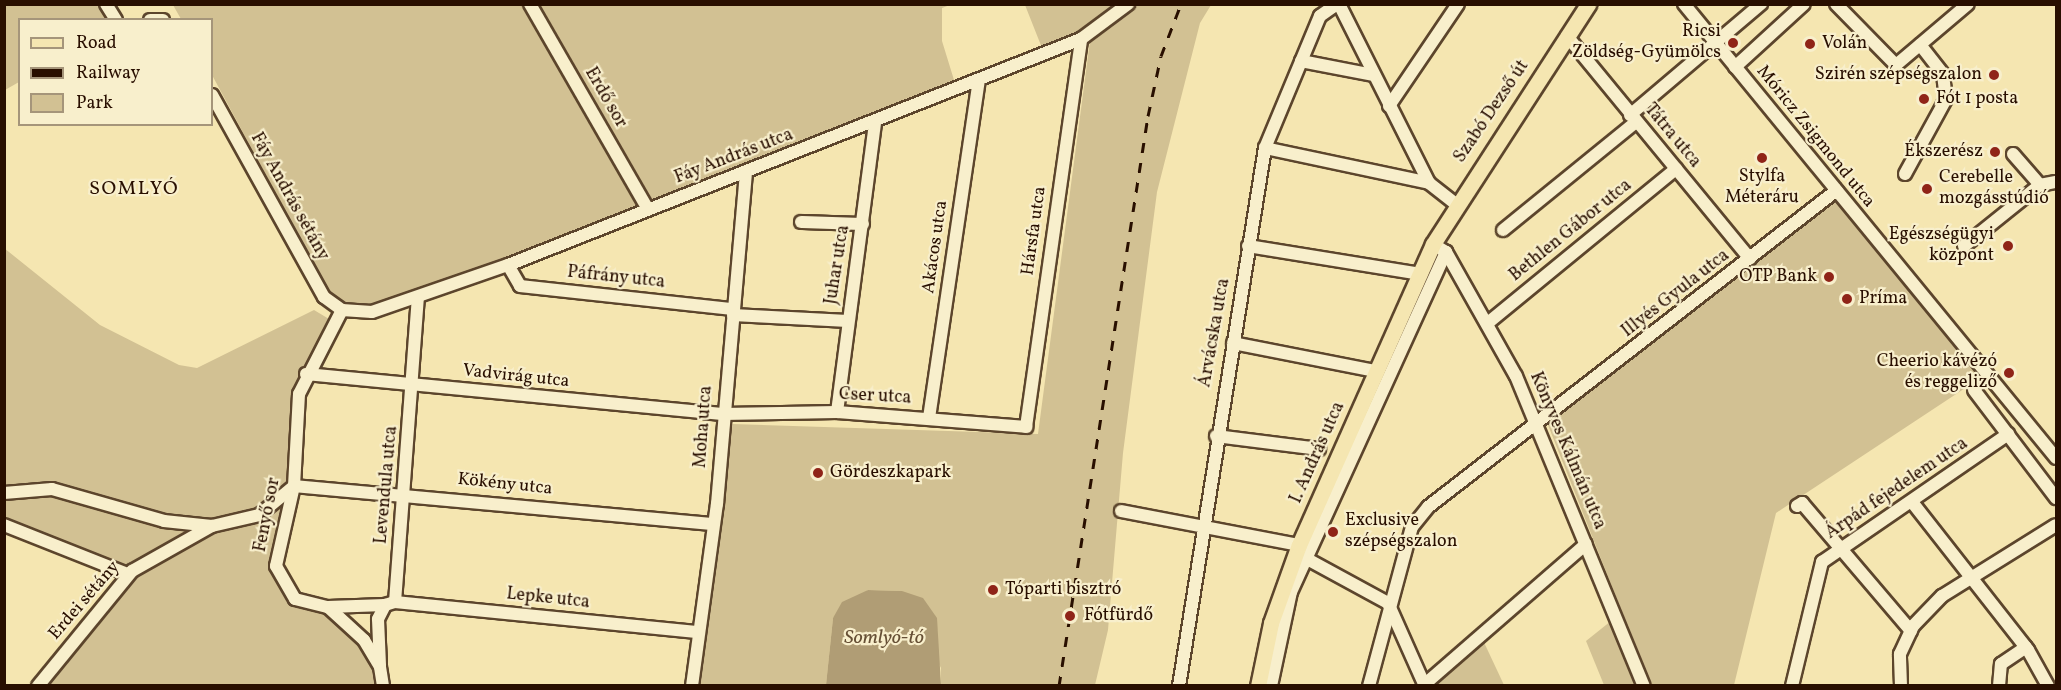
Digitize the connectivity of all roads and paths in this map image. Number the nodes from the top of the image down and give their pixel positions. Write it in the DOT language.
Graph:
graph roads {
  1 [pos="106,4"];
  2 [pos="530,4"];
  3 [pos="1128,4"];
  4 [pos="1338,4"];
  5 [pos="1458,4"];
  6 [pos="1588,4"];
  7 [pos="1684,4"];
  8 [pos="1761,4"];
  9 [pos="1804,4"];
  10 [pos="1836,4"];
  11 [pos="1968,4"];
  12 [pos="115,18"];
  13 [pos="1567,36"];
  14 [pos="1081,39"];
  15 [pos="1716,43"];
  16 [pos="1920,45"];
  17 [pos="1301,61"];
  18 [pos="1735,67"];
  19 [pos="1373,75"];
  20 [pos="979,81"];
  21 [pos="213,97"];
  22 [pos="1389,106"];
  23 [pos="1633,118"];
  24 [pos="875,122"];
  25 [pos="1265,148"];
  26 [pos="2013,154"];
  27 [pos="1676,169"];
  28 [pos="746,171"];
  29 [pos="1905,174"];
  30 [pos="2056,182"];
  31 [pos="1429,183"];
  32 [pos="2040,185"];
  33 [pos="1837,190"];
  34 [pos="1456,204"];
  35 [pos="648,209"];
  36 [pos="801,222"];
  37 [pos="863,224"];
  38 [pos="1503,230"];
  39 [pos="1248,246"];
  40 [pos="1964,246"];
  41 [pos="1439,248"];
  42 [pos="1750,259"];
  43 [pos="508,265"];
  44 [pos="1421,274"];
  45 [pos="418,298"];
  46 [pos="342,310"];
  47 [pos="733,312"];
  48 [pos="848,321"];
  49 [pos="1489,322"];
  50 [pos="1233,343"];
  51 [pos="1376,371"];
  52 [pos="306,374"];
  53 [pos="413,384"];
  54 [pos="1974,390"];
  55 [pos="837,412"];
  56 [pos="722,414"];
  57 [pos="929,418"];
  58 [pos="1026,427"];
  59 [pos="1539,427"];
  60 [pos="2008,434"];
  61 [pos="1216,436"];
  62 [pos="1319,449"];
  63 [pos="2056,458"];
  64 [pos="294,486"];
  65 [pos="9,492"];
  66 [pos="406,493"];
  67 [pos="2056,498"];
  68 [pos="1912,502"];
  69 [pos="1797,506"];
  70 [pos="1121,511"];
  71 [pos="4,525"];
  72 [pos="711,525"];
  73 [pos="2056,525"];
  74 [pos="212,526"];
  75 [pos="1204,526"];
  76 [pos="1586,544"];
  77 [pos="1299,545"];
  78 [pos="1841,548"];
  79 [pos="1309,560"];
  80 [pos="129,574"];
  81 [pos="1972,577"];
  82 [pos="390,603"];
  83 [pos="1388,603"];
  84 [pos="328,607"];
  85 [pos="1911,631"];
  86 [pos="697,632"];
  87 [pos="2026,647"];
  88 [pos="380,667"];
  89 [pos="1425,685"];
  90 [pos="38,686"];
  91 [pos="383,686"];
  92 [pos="692,686"];
  93 [pos="1179,686"];
  94 [pos="1258,686"];
  95 [pos="1271,686"];
  96 [pos="1370,686"];
  97 [pos="1644,686"];
  98 [pos="1792,686"];
  99 [pos="1900,686"];
  100 [pos="1999,686"];
  101 [pos="2048,686"];
  1 -- 12 [label="street"];
  2 -- 35 [label="street, Erdő sor"];
  3 -- 14 [label="street, Fáy András utca"];
  4 -- 17 [label="street, Árvácska utca"];
  4 -- 19 [label="street"];
  5 -- 22 [label="street"];
  6 -- 13 [label="main road, Szabó Dezső út"];
  7 -- 15 [label="street, Móricz Zsigmond utca"];
  8 -- 15 [label="street"];
  9 -- 18 [label="street"];
  10 -- 16 [label="street"];
  11 -- 16 [label="street"];
  13 -- 23 [label="street, Tátra utca"];
  13 -- 34 [label="main road, Szabó Dezső út"];
  14 -- 20 [label="street, Fáy András utca"];
  14 -- 58 [label="street, Hársfa utca"];
  15 -- 18 [label="street, Móricz Zsigmond utca"];
  15 -- 23 [label="street"];
  16 -- 29 [label="street"];
  17 -- 19 [label="street"];
  17 -- 25 [label="street, Árvácska utca"];
  18 -- 33 [label="street, Móricz Zsigmond utca"];
  19 -- 22 [label="street"];
  20 -- 24 [label="street, Fáy András utca"];
  20 -- 57 [label="street, Akácos utca"];
  21 -- 46 [label="street, Fáy András sétány"];
  22 -- 31 [label="street"];
  23 -- 27 [label="street, Tátra utca"];
  23 -- 38 [label="street"];
  24 -- 28 [label="street, Fáy András utca"];
  24 -- 37 [label="street, Juhar utca"];
  25 -- 31 [label="street"];
  25 -- 39 [label="street, Árvácska utca"];
  26 -- 32 [label="street"];
  27 -- 42 [label="street, Tátra utca"];
  27 -- 49 [label="street, Bethlen Gábor utca"];
  28 -- 35 [label="street, Fáy András utca"];
  28 -- 47 [label="street, Moha utca"];
  30 -- 32 [label="street"];
  31 -- 34 [label="street"];
  32 -- 40 [label="street"];
  33 -- 42 [label="street, Illyés Gyula utca"];
  33 -- 63 [label="street, Móricz Zsigmond utca"];
  34 -- 41 [label="main road, Szabó Dezső út"];
  35 -- 43 [label="street, Fáy András utca"];
  36 -- 37 [label="street"];
  37 -- 48 [label="street, Juhar utca"];
  39 -- 44 [label="street"];
  39 -- 50 [label="street, Árvácska utca"];
  41 -- 44 [label="main road, I. András utca"];
  41 -- 49 [label="street, Könyves Kálmán utca"];
  41 -- 79 [label="street, I. András utca"];
  42 -- 59 [label="street, Illyés Gyula utca"];
  43 -- 45 [label="street, Fáy András utca"];
  43 -- 47 [label="street, Páfrány utca"];
  44 -- 51 [label="main road, I. András utca"];
  45 -- 46 [label="street, Fáy András utca"];
  45 -- 53 [label="street, Levendula utca"];
  46 -- 52 [label="street, Fenyő sor"];
  47 -- 48 [label="street"];
  47 -- 56 [label="street, Moha utca"];
  48 -- 55 [label="street, Juhar utca"];
  49 -- 59 [label="street, Könyves Kálmán utca"];
  50 -- 51 [label="street"];
  50 -- 61 [label="street, Árvácska utca"];
  51 -- 77 [label="main road, I. András utca"];
  52 -- 53 [label="street, Vadvirág utca"];
  52 -- 64 [label="street, Fenyő sor"];
  53 -- 56 [label="street, Vadvirág utca"];
  53 -- 66 [label="street, Levendula utca"];
  54 -- 60 [label="street"];
  55 -- 56 [label="street, Cser utca"];
  55 -- 57 [label="street, Cser utca"];
  56 -- 72 [label="street, Moha utca"];
  57 -- 58 [label="street, Cser utca"];
  59 -- 76 [label="street, Könyves Kálmán utca"];
  59 -- 83 [label="street, Illyés Gyula utca"];
  60 -- 67 [label="street"];
  60 -- 68 [label="street, Árpád fejedelem utca"];
  61 -- 62 [label="street"];
  61 -- 75 [label="street, Árvácska utca"];
  64 -- 66 [label="street, Kökény utca"];
  64 -- 74 [label="street, Erdei sétány"];
  64 -- 84 [label="street, Fenyő sor"];
  65 -- 74 [label="street"];
  66 -- 72 [label="street, Kökény utca"];
  66 -- 82 [label="street, Levendula utca"];
  68 -- 78 [label="street, Árpád fejedelem utca"];
  68 -- 81 [label="street"];
  69 -- 78 [label="street"];
  70 -- 75 [label="street"];
  71 -- 80 [label="street"];
  72 -- 86 [label="street, Moha utca"];
  73 -- 81 [label="street"];
  74 -- 80 [label="street, Erdei sétány"];
  75 -- 77 [label="street"];
  75 -- 93 [label="street, Árvácska utca"];
  76 -- 89 [label="street"];
  76 -- 97 [label="street, Könyves Kálmán utca"];
  77 -- 94 [label="main road, I. András utca"];
  78 -- 85 [label="street"];
  78 -- 98 [label="street, Árpád fejedelem utca"];
  79 -- 83 [label="street"];
  79 -- 95 [label="street, I. András utca"];
  80 -- 90 [label="street, Erdei sétány"];
  81 -- 85 [label="street"];
  81 -- 87 [label="street"];
  82 -- 84 [label="street, Lepke utca"];
  82 -- 86 [label="street, Lepke utca"];
  82 -- 88 [label="street, Levendula utca"];
  83 -- 89 [label="street"];
  83 -- 96 [label="street, Illyés Gyula utca"];
  84 -- 88 [label="street, Fenyő sor"];
  85 -- 99 [label="street"];
  86 -- 92 [label="street, Moha utca"];
  87 -- 100 [label="street"];
  87 -- 101 [label="street"];
  88 -- 91 [label="street, Fenyő sor"];
}
